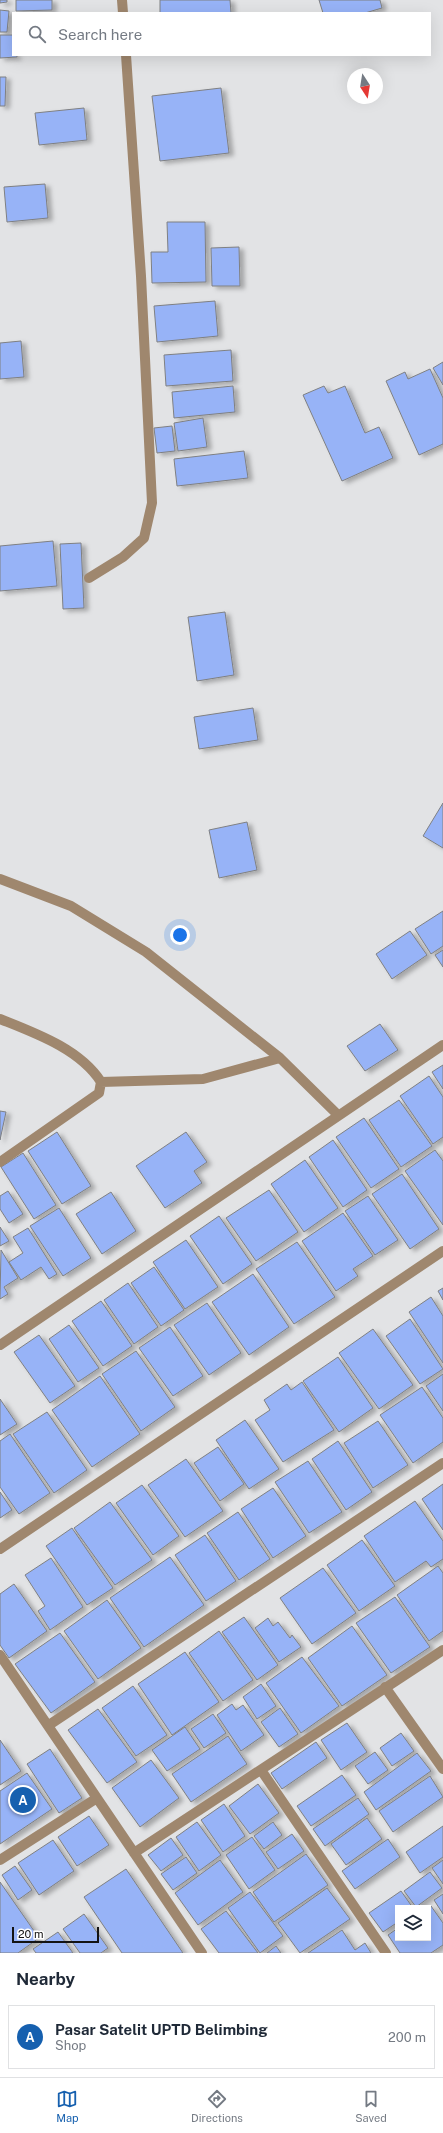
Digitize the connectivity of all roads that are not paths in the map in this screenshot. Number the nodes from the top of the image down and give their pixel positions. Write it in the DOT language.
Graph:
graph roads {
  1 [pos="122,0"];
  2 [pos="123,12"];
  3 [pos="126,56"];
  4 [pos="89,578"];
  5 [pos="0,879"];
  6 [pos="0,1019"];
  7 [pos="443,1045"];
  8 [pos="280,1058"];
  9 [pos="101,1082"];
  10 [pos="338,1115"];
  11 [pos="0,1162"];
  12 [pos="443,1251"];
  13 [pos="0,1344"];
  14 [pos="443,1463"];
  15 [pos="0,1550"];
  16 [pos="443,1650"];
  17 [pos="0,1655"];
  18 [pos="385,1687"];
  19 [pos="49,1725"];
  20 [pos="261,1770"];
  21 [pos="443,1770"];
  22 [pos="97,1798"];
  23 [pos="134,1853"];
  24 [pos="0,1860"];
  25 [pos="202,1953"];
  26 [pos="386,1953"];
  1 -- 2 [label="street"];
  3 -- 4 [label="street"];
  5 -- 8 [label="street"];
  6 -- 9 [label="street"];
  7 -- 10 [label="street"];
  8 -- 9 [label="street"];
  8 -- 10 [label="street"];
  9 -- 11 [label="street"];
  10 -- 13 [label="street"];
  12 -- 15 [label="street"];
  14 -- 19 [label="street"];
  16 -- 18 [label="street"];
  17 -- 19 [label="street"];
  18 -- 20 [label="street"];
  18 -- 21 [label="street"];
  19 -- 22 [label="street"];
  20 -- 23 [label="street"];
  20 -- 26 [label="street"];
  22 -- 23 [label="street"];
  22 -- 24 [label="street"];
  23 -- 25 [label="street"];
}
